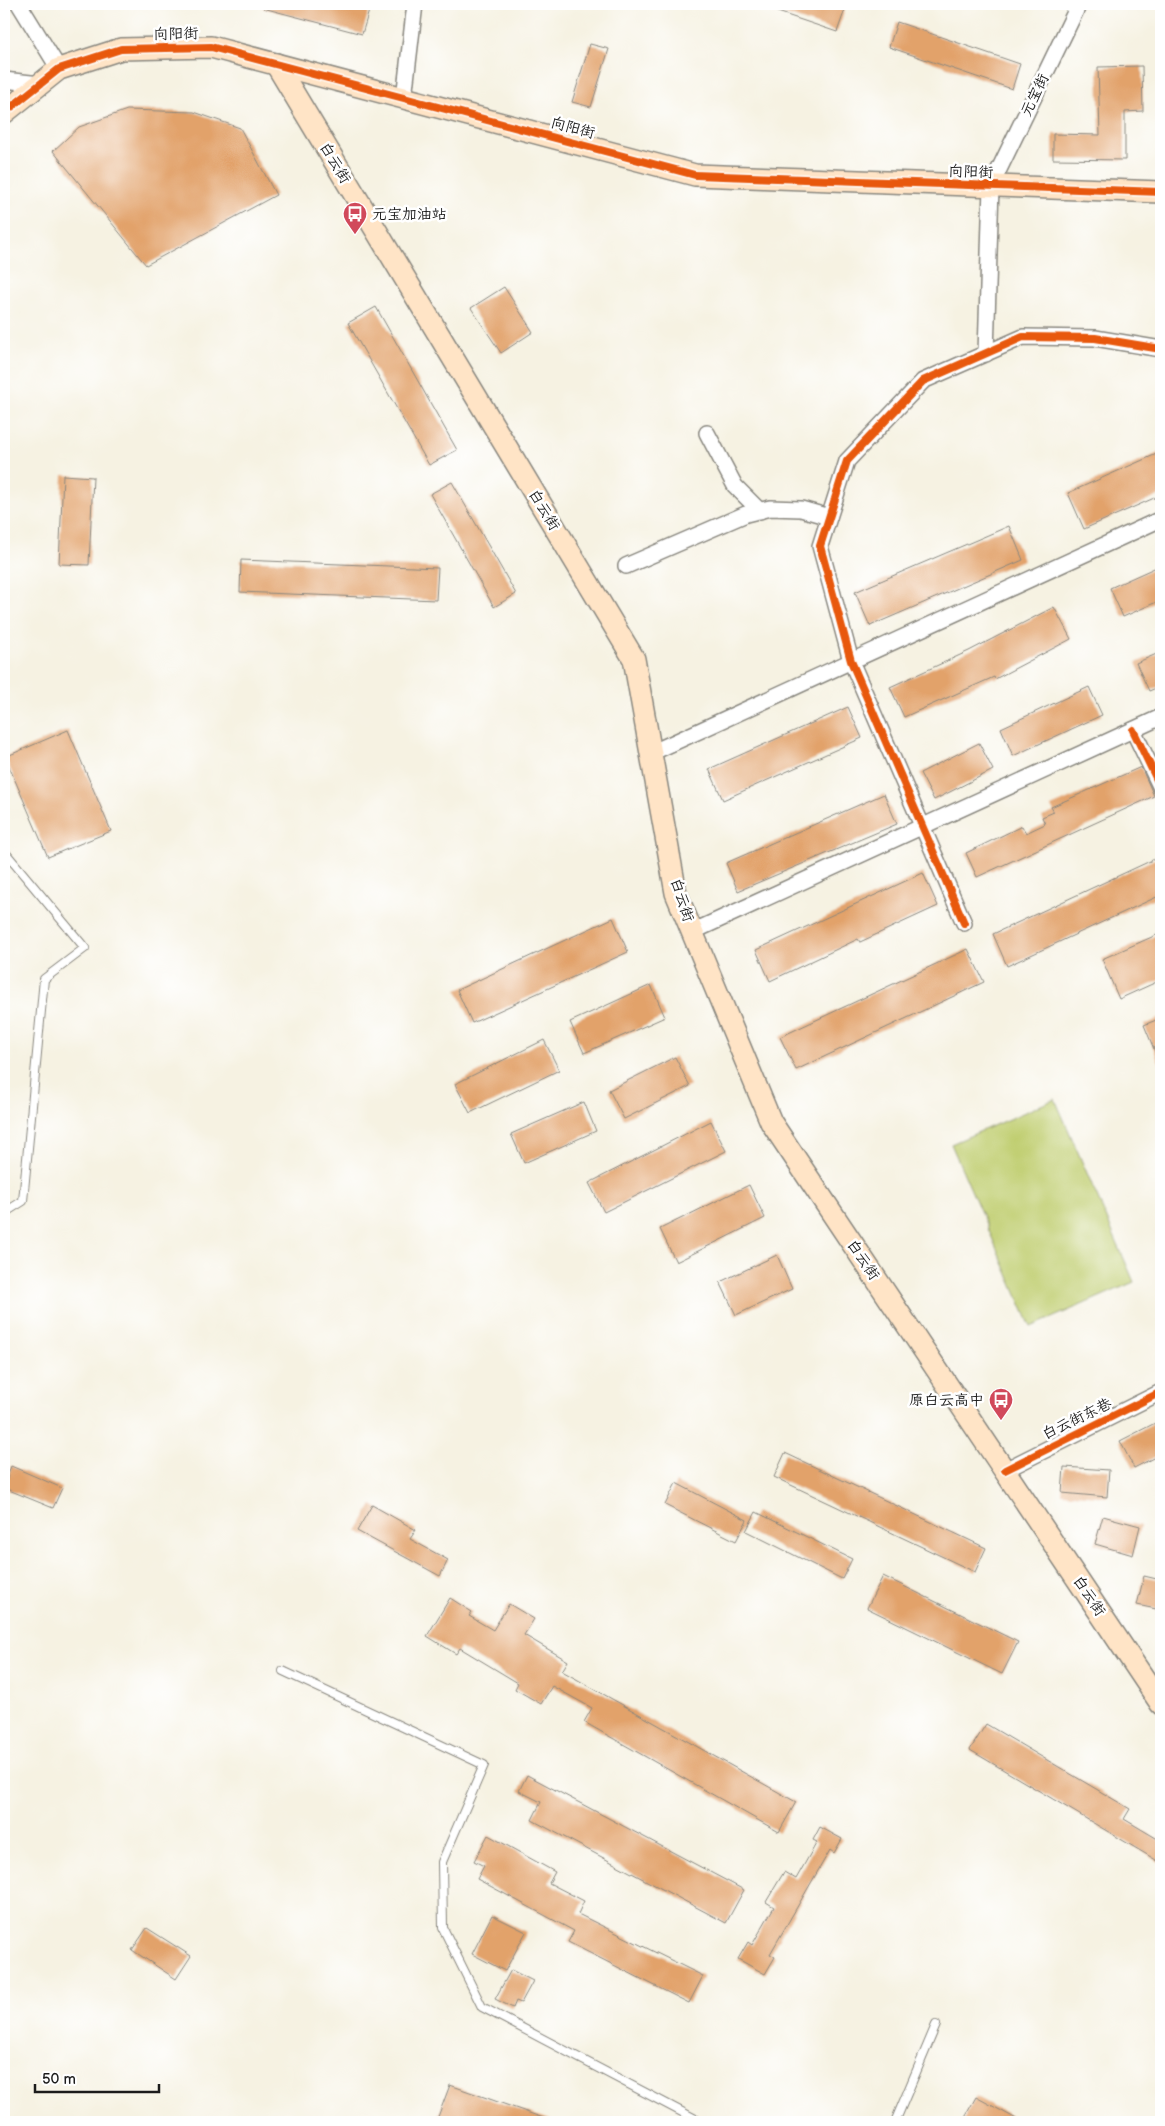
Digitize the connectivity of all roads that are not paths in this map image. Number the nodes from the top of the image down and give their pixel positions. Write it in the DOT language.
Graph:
graph roads {
  1 [pos="19,4"];
  2 [pos="415,4"];
  3 [pos="1079,4"];
  4 [pos="276,64"];
  5 [pos="59,69"];
  6 [pos="4,80"];
  7 [pos="40,84"];
  8 [pos="404,98"];
  9 [pos="4,113"];
  10 [pos="991,186"];
  11 [pos="1161,192"];
  12 [pos="1161,349"];
  13 [pos="986,354"];
  14 [pos="707,434"];
  15 [pos="760,510"];
  16 [pos="829,517"];
  17 [pos="1161,519"];
  18 [pos="626,566"];
  19 [pos="851,661"];
  20 [pos="1161,717"];
  21 [pos="1133,730"];
  22 [pos="651,753"];
  23 [pos="1161,788"];
  24 [pos="922,825"];
  25 [pos="4,851"];
  26 [pos="964,923"];
  27 [pos="692,932"];
  28 [pos="4,1213"];
  29 [pos="1161,1392"];
  30 [pos="1005,1470"];
  31 [pos="283,1671"];
  32 [pos="1161,1704"];
  33 [pos="936,2026"];
  34 [pos="701,2122"];
  35 [pos="895,2122"];
  1 -- 5 [label="street"];
  2 -- 8 [label="street"];
  3 -- 10 [label="street, 元宝街"];
  4 -- 5 [label="main road, 向阳街"];
  4 -- 8 [label="main road, 向阳街"];
  4 -- 22 [label="main road, 白云街"];
  5 -- 7 [label="main road, 向阳街"];
  6 -- 7 [label="street"];
  7 -- 9 [label="main road, 向阳街"];
  8 -- 10 [label="main road, 向阳街"];
  10 -- 11 [label="main road, 向阳街"];
  10 -- 13 [label="street"];
  12 -- 13 [label="street"];
  13 -- 16 [label="street"];
  14 -- 15 [label="street"];
  15 -- 16 [label="street"];
  15 -- 18 [label="street"];
  16 -- 19 [label="street"];
  17 -- 19 [label="street"];
  19 -- 22 [label="street"];
  19 -- 24 [label="street"];
  20 -- 21 [label="street"];
  21 -- 23 [label="street"];
  21 -- 24 [label="street"];
  22 -- 27 [label="main road, 白云街"];
  24 -- 26 [label="street"];
  24 -- 27 [label="street"];
  25 -- 28 [label="lane"];
  27 -- 30 [label="main road, 白云街"];
  29 -- 30 [label="street, 白云街东巷"];
  30 -- 32 [label="main road, 白云街"];
  31 -- 34 [label="lane"];
  33 -- 35 [label="lane"];
}
